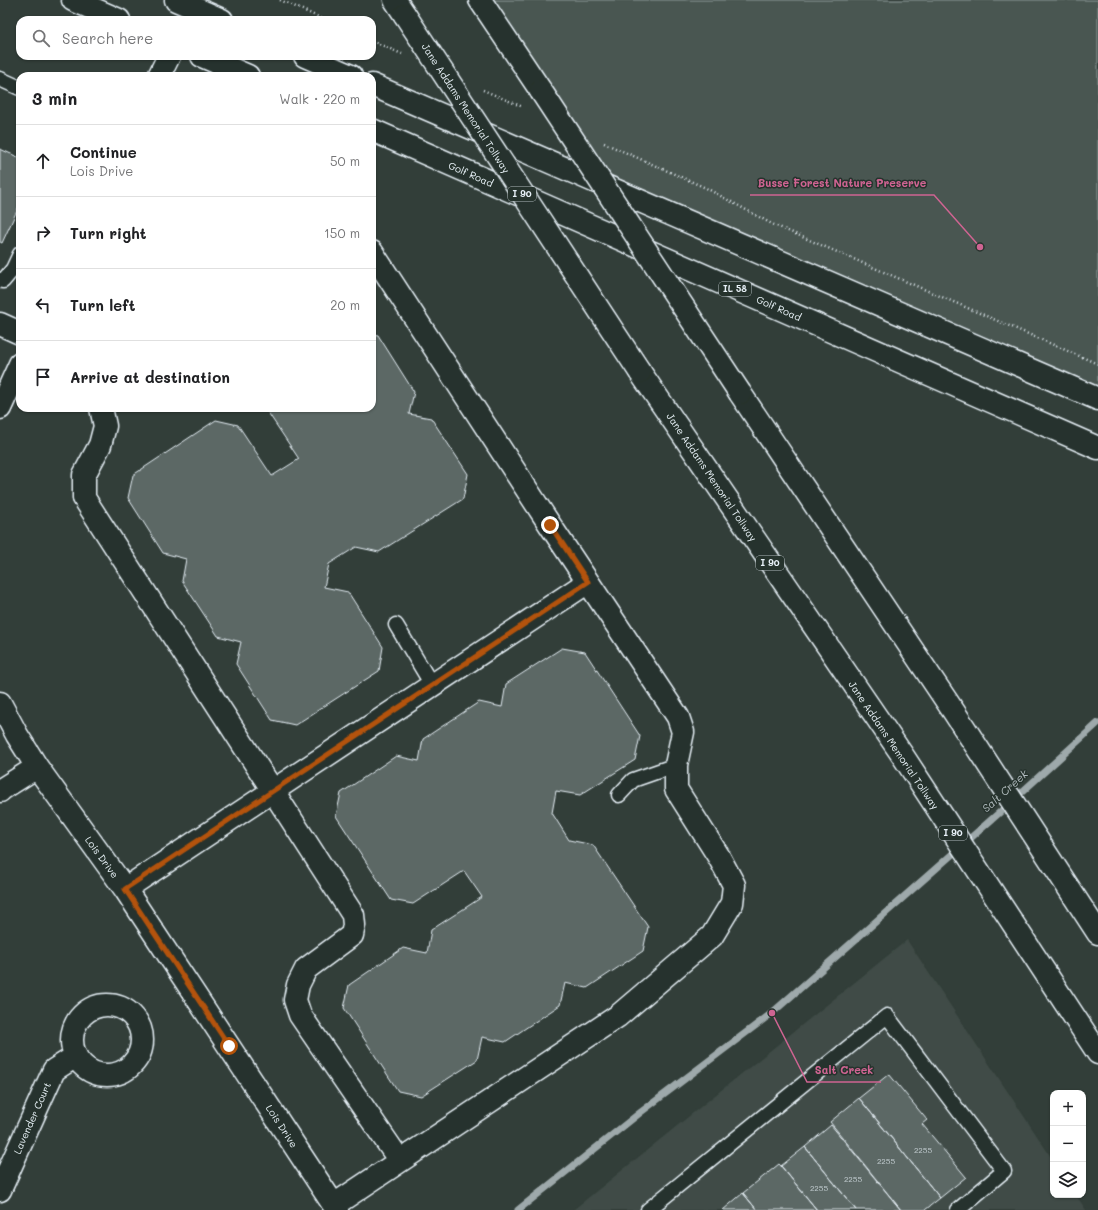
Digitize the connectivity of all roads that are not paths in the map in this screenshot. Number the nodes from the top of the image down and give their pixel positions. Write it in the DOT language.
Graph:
graph roads {
  1 [pos="73,0"];
  2 [pos="176,0"];
  3 [pos="480,0"];
  4 [pos="400,8"];
  5 [pos="110,16"];
  6 [pos="213,16"];
  7 [pos="167,60"];
  8 [pos="211,60"];
  9 [pos="314,60"];
  10 [pos="161,72"];
  11 [pos="239,72"];
  12 [pos="342,72"];
  13 [pos="0,79"];
  14 [pos="16,86"];
  15 [pos="376,87"];
  16 [pos="376,132"];
  17 [pos="376,258"];
  18 [pos="16,263"];
  19 [pos="0,280"];
  20 [pos="0,324"];
  21 [pos="16,331"];
  22 [pos="16,373"];
  23 [pos="1098,399"];
  24 [pos="0,408"];
  25 [pos="102,412"];
  26 [pos="1098,448"];
  27 [pos="588,582"];
  28 [pos="396,625"];
  29 [pos="432,685"];
  30 [pos="0,703"];
  31 [pos="676,765"];
  32 [pos="37,766"];
  33 [pos="273,791"];
  34 [pos="0,792"];
  35 [pos="619,795"];
  36 [pos="125,889"];
  37 [pos="1098,933"];
  38 [pos="1098,1052"];
  39 [pos="76,1056"];
  40 [pos="400,1161"];
  41 [pos="0,1190"];
  42 [pos="335,1208"];
  43 [pos="648,1210"];
  44 [pos="958,1210"];
  1 -- 5 [label="main road"];
  2 -- 6 [label="main road"];
  3 -- 37 [label="main road, bridge"];
  4 -- 38 [label="main road, Jane Addams Memorial Tollway / I 90, bridge"];
  7 -- 10 [label="main road"];
  8 -- 11 [label="main road"];
  9 -- 12 [label="main road"];
  13 -- 14 [label="lane"];
  15 -- 23 [label="main road"];
  16 -- 26 [label="main road, Golf Road / IL 58"];
  17 -- 27 [label="main road"];
  18 -- 19 [label="lane"];
  20 -- 21 [label="main road"];
  22 -- 24 [label="main road"];
  25 -- 33 [label="main road"];
  27 -- 29 [label="main road"];
  27 -- 31 [label="main road"];
  28 -- 29 [label="lane"];
  29 -- 33 [label="main road"];
  30 -- 32 [label="main road, Lois Drive"];
  31 -- 35 [label="lane"];
  31 -- 40 [label="main road"];
  32 -- 34 [label="main road"];
  32 -- 36 [label="main road, Lois Drive"];
  33 -- 36 [label="main road"];
  33 -- 40 [label="main road"];
  36 -- 42 [label="main road, Lois Drive"];
  39 -- 41 [label="main road, Lavender Court"];
  40 -- 42 [label="main road"];
  43 -- 44 [label="lane"];
}
